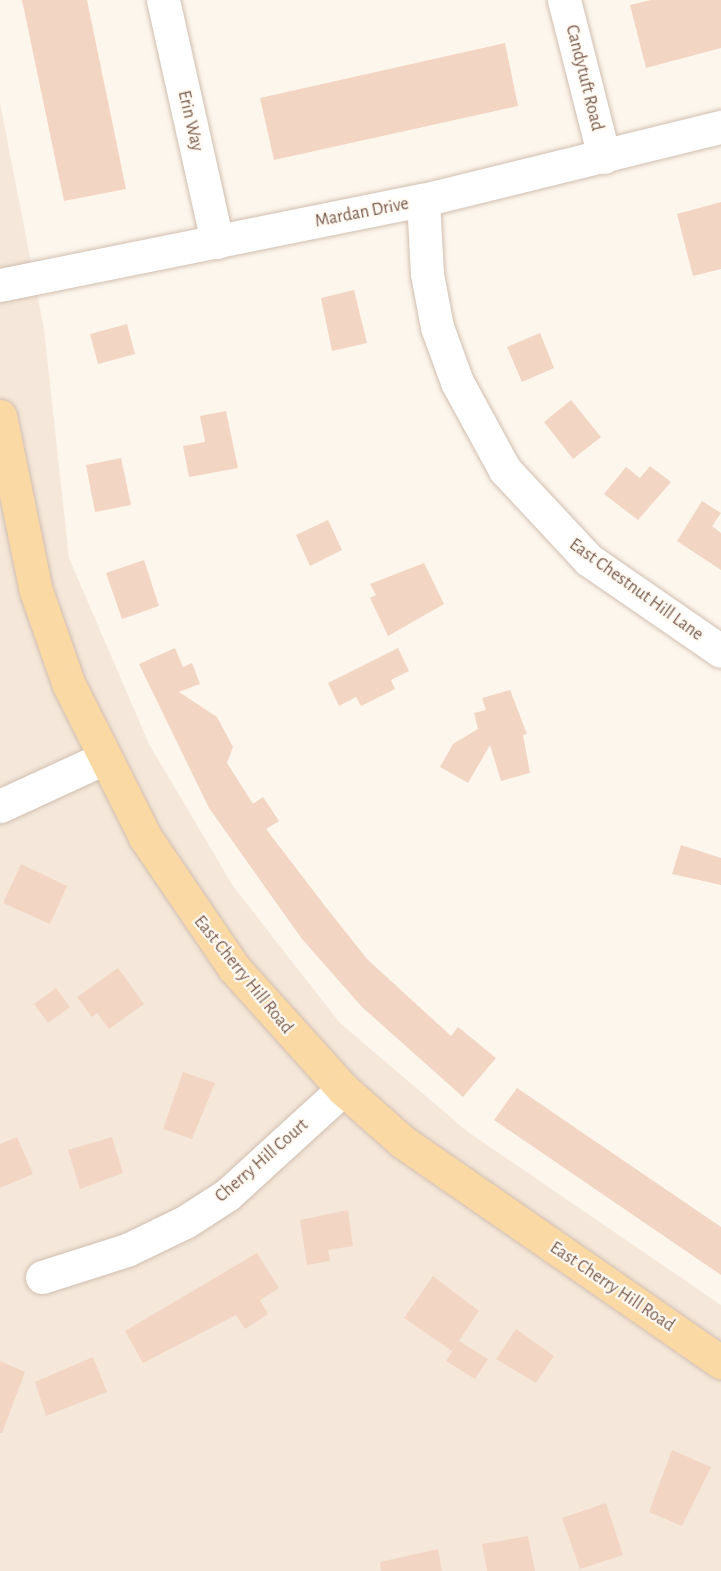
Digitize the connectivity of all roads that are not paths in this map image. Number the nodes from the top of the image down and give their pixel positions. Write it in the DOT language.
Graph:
graph roads {
  1 [pos="163,0"];
  2 [pos="564,0"];
  3 [pos="721,127"];
  4 [pos="604,157"];
  5 [pos="423,200"];
  6 [pos="217,242"];
  7 [pos="0,285"];
  8 [pos="0,416"];
  9 [pos="721,651"];
  10 [pos="102,759"];
  11 [pos="0,806"];
  12 [pos="343,1089"];
  13 [pos="42,1277"];
  14 [pos="721,1362"];
  1 -- 6 [label="street, Erin Way"];
  2 -- 4 [label="street, Candytuft Road"];
  3 -- 4 [label="street, Mardan Drive"];
  4 -- 5 [label="street, Mardan Drive"];
  5 -- 6 [label="street, Mardan Drive"];
  5 -- 9 [label="street, East Chestnut Hill Lane"];
  6 -- 7 [label="street, Mardan Drive"];
  8 -- 10 [label="main road, East Cherry Hill Road"];
  10 -- 11 [label="street"];
  10 -- 12 [label="main road, East Cherry Hill Road"];
  12 -- 13 [label="street, Cherry Hill Court"];
  12 -- 14 [label="main road, East Cherry Hill Road"];
}
